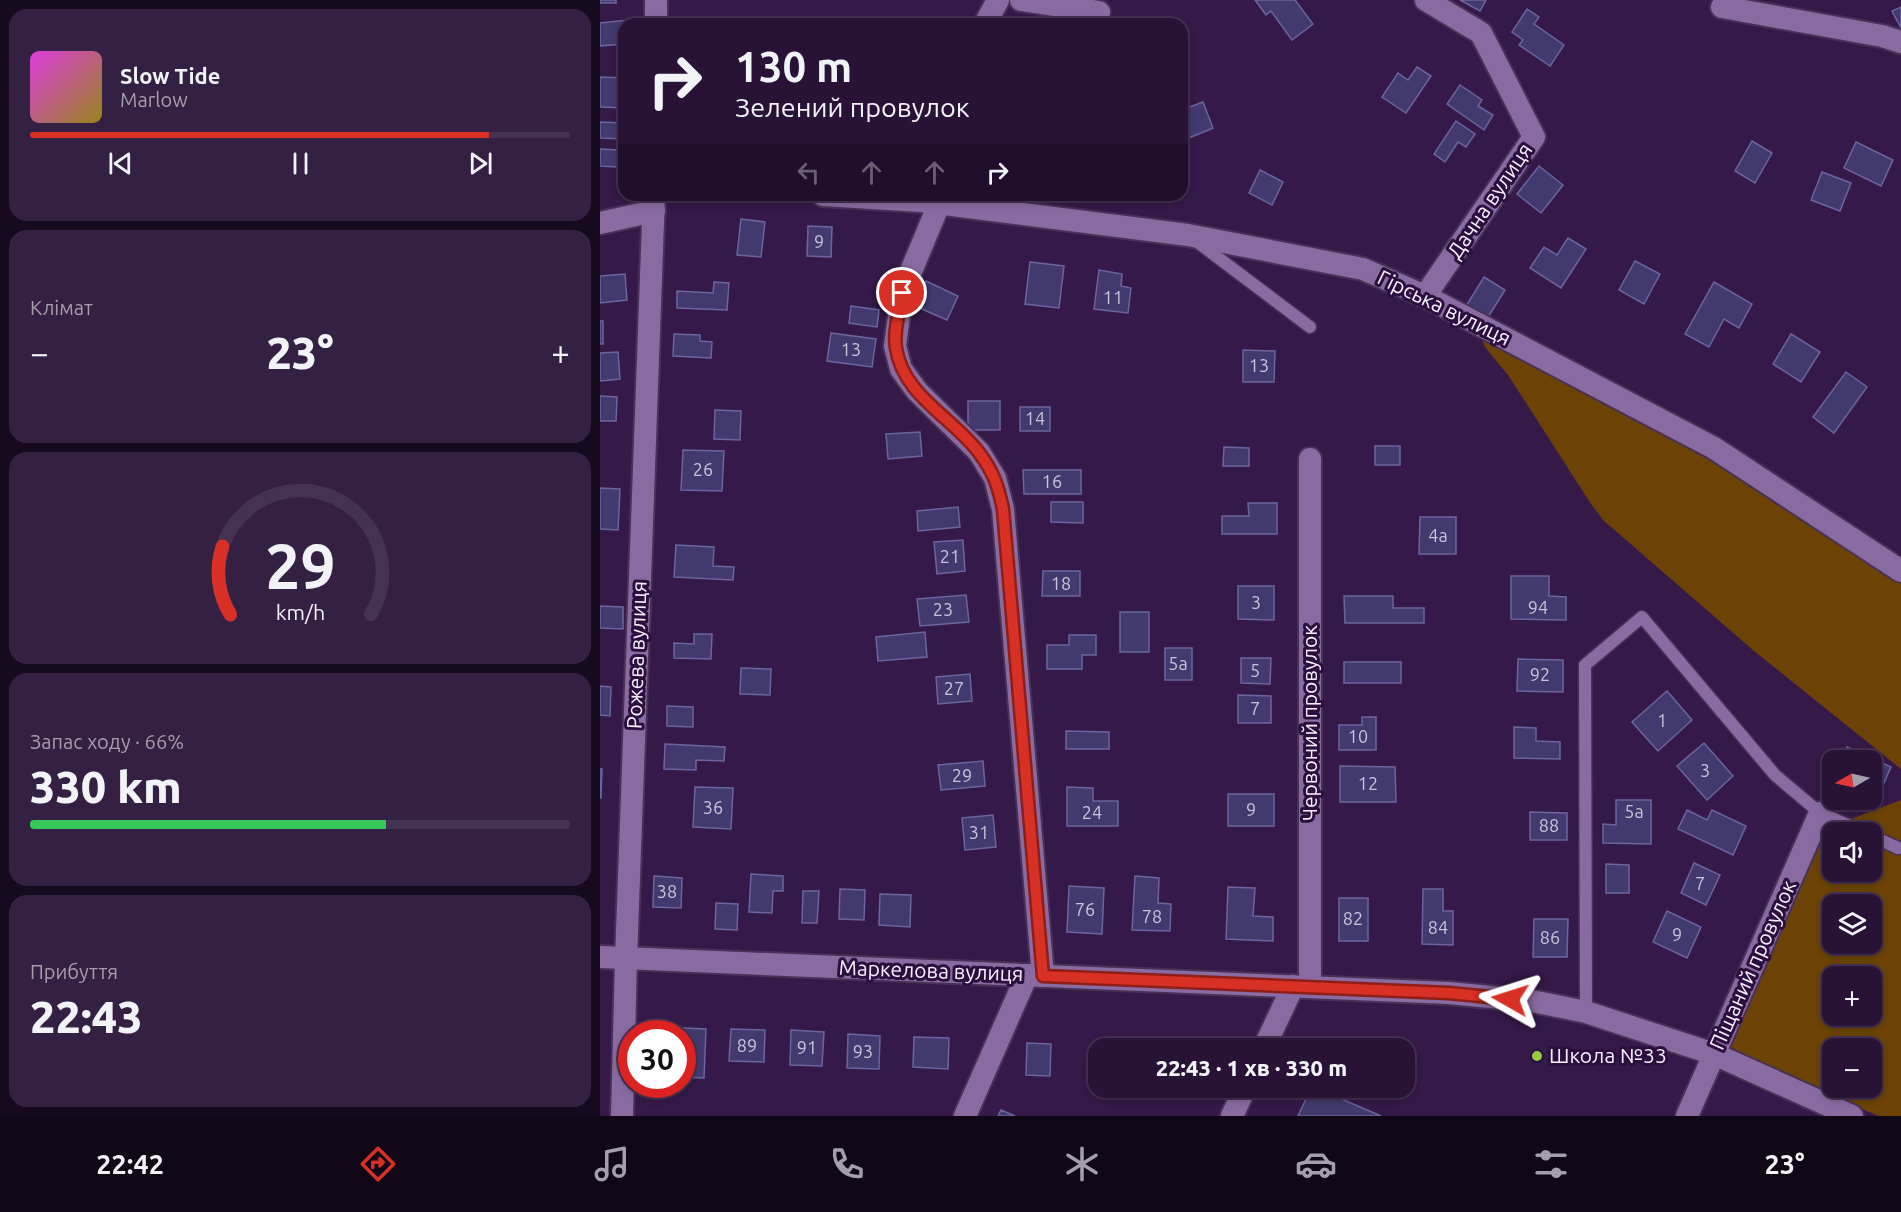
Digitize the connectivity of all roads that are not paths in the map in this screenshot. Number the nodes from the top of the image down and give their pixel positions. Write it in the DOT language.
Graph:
graph roads {
  1 [pos="656,0"];
  2 [pos="998,0"];
  3 [pos="1021,0"];
  4 [pos="1426,0"];
  5 [pos="1722,7"];
  6 [pos="1100,12"];
  7 [pos="656,18"];
  8 [pos="988,18"];
  9 [pos="1901,42"];
  10 [pos="928,201"];
  11 [pos="935,201"];
  12 [pos="654,203"];
  13 [pos="600,223"];
  14 [pos="1188,235"];
  15 [pos="1425,296"];
  16 [pos="1310,327"];
  17 [pos="1310,459"];
  18 [pos="1901,571"];
  19 [pos="1820,813"];
  20 [pos="1841,822"];
  21 [pos="1882,841"];
  22 [pos="1898,848"];
  23 [pos="600,957"];
  24 [pos="626,959"];
  25 [pos="1035,976"];
  26 [pos="1301,987"];
  27 [pos="1586,1012"];
  28 [pos="1270,1038"];
  29 [pos="1714,1054"];
  30 [pos="1240,1098"];
  31 [pos="622,1116"];
  32 [pos="965,1116"];
  33 [pos="1232,1116"];
  34 [pos="1687,1116"];
  35 [pos="1852,1116"];
  1 -- 7 [label="street"];
  2 -- 8 [label="street"];
  3 -- 6 [label="street"];
  4 -- 15 [label="street, Дачна вулиця"];
  5 -- 9 [label="street"];
  10 -- 25 [label="street"];
  11 -- 14 [label="street, Гірська вулиця"];
  12 -- 13 [label="street"];
  12 -- 24 [label="street, Рожева вулиця"];
  14 -- 15 [label="street, Гірська вулиця"];
  14 -- 16 [label="lane"];
  15 -- 18 [label="street, Гірська вулиця"];
  17 -- 26 [label="street, Червоний провулок"];
  19 -- 20 [label="lane"];
  19 -- 27 [label="lane"];
  19 -- 29 [label="street, Піщаний провулок"];
  21 -- 22 [label="lane"];
  23 -- 24 [label="street, Маркелова вулиця"];
  24 -- 25 [label="street, Маркелова вулиця"];
  24 -- 31 [label="street, Рожева вулиця"];
  25 -- 26 [label="street, Маркелова вулиця"];
  25 -- 32 [label="street"];
  26 -- 27 [label="street, Маркелова вулиця"];
  26 -- 28 [label="street, Червоний провулок"];
  27 -- 29 [label="street, Маркелова вулиця"];
  29 -- 34 [label="street, Піщаний провулок"];
  29 -- 35 [label="street, Маркелова вулиця"];
  30 -- 33 [label="street"];
}
